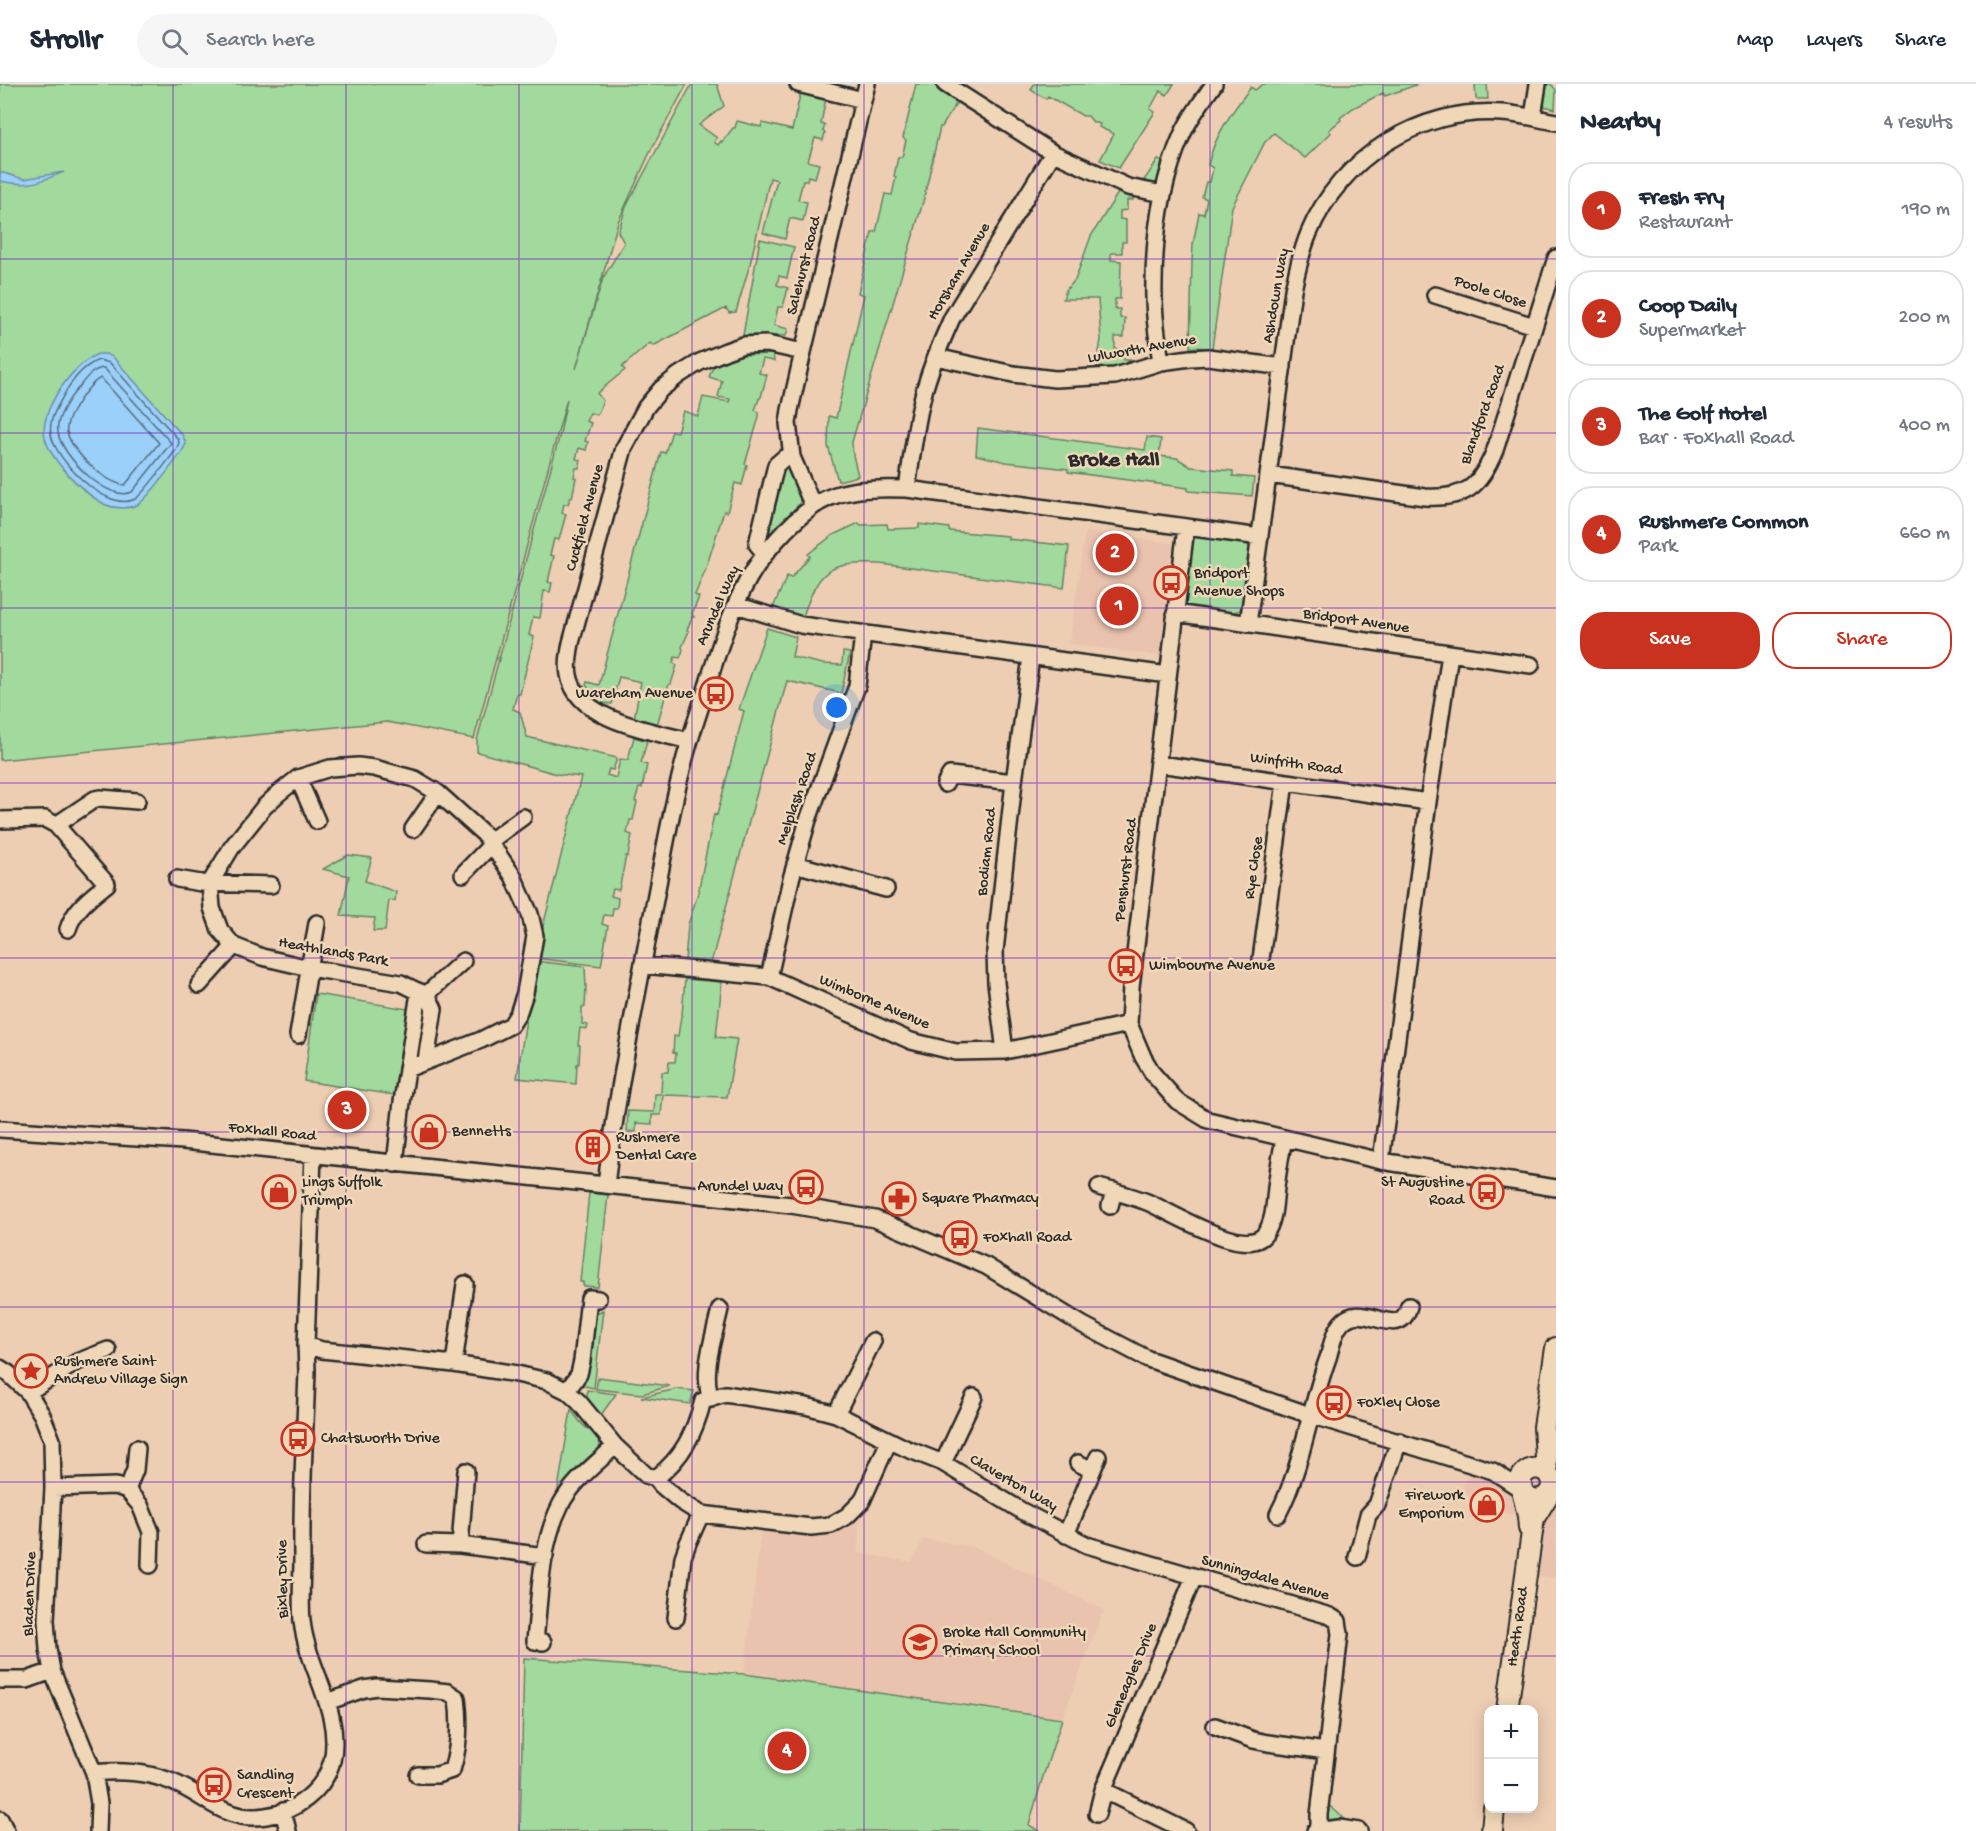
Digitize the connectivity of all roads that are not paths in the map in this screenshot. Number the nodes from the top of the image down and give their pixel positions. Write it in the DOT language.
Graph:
graph roads {
  1 [pos="798,84"];
  2 [pos="867,84"];
  3 [pos="945,84"];
  4 [pos="1214,84"];
  5 [pos="1538,84"];
  6 [pos="863,100"];
  7 [pos="1533,117"];
  8 [pos="1556,123"];
  9 [pos="1053,153"];
  10 [pos="1163,194"];
  11 [pos="1556,258"];
  12 [pos="1435,295"];
  13 [pos="1534,326"];
  14 [pos="803,352"];
  15 [pos="936,357"];
  16 [pos="1161,362"];
  17 [pos="1283,367"];
  18 [pos="792,457"];
  19 [pos="1269,475"];
  20 [pos="907,489"];
  21 [pos="813,506"];
  22 [pos="1186,527"];
  23 [pos="1260,537"];
  24 [pos="765,554"];
  25 [pos="736,606"];
  26 [pos="1175,613"];
  27 [pos="1248,624"];
  28 [pos="863,634"];
  29 [pos="1450,654"];
  30 [pos="1031,657"];
  31 [pos="1532,666"];
  32 [pos="1168,675"];
  33 [pos="689,741"];
  34 [pos="1159,764"];
  35 [pos="948,775"];
  36 [pos="298,778"];
  37 [pos="1014,782"];
  38 [pos="1285,782"];
  39 [pos="438,793"];
  40 [pos="137,801"];
  41 [pos="1428,802"];
  42 [pos="523,817"];
  43 [pos="0,819"];
  44 [pos="317,821"];
  45 [pos="56,825"];
  46 [pos="413,829"];
  47 [pos="491,843"];
  48 [pos="795,864"];
  49 [pos="463,874"];
  50 [pos="177,879"];
  51 [pos="210,883"];
  52 [pos="271,885"];
  53 [pos="886,889"];
  54 [pos="317,922"];
  55 [pos="68,929"];
  56 [pos="234,946"];
  57 [pos="1261,959"];
  58 [pos="463,961"];
  59 [pos="643,965"];
  60 [pos="309,968"];
  61 [pos="769,977"];
  62 [pos="199,985"];
  63 [pos="423,993"];
  64 [pos="1129,1024"];
  65 [pos="298,1035"];
  66 [pos="1005,1051"];
  67 [pos="426,1061"];
  68 [pos="407,1069"];
  69 [pos="0,1129"];
  70 [pos="1284,1139"];
  71 [pos="313,1155"];
  72 [pos="1381,1161"];
  73 [pos="395,1164"];
  74 [pos="606,1185"];
  75 [pos="1556,1188"];
  76 [pos="1108,1195"];
  77 [pos="465,1284"];
  78 [pos="598,1299"];
  79 [pos="1410,1306"];
  80 [pos="720,1309"];
  81 [pos="873,1341"];
  82 [pos="306,1345"];
  83 [pos="1556,1348"];
  84 [pos="108,1350"];
  85 [pos="454,1364"];
  86 [pos="0,1368"];
  87 [pos="567,1391"];
  88 [pos="28,1392"];
  89 [pos="974,1397"];
  90 [pos="711,1399"];
  91 [pos="836,1414"];
  92 [pos="1311,1415"];
  93 [pos="889,1441"];
  94 [pos="1399,1441"];
  95 [pos="615,1446"];
  96 [pos="137,1448"];
  97 [pos="943,1463"];
  98 [pos="1089,1463"];
  99 [pos="466,1471"];
  100 [pos="656,1478"];
  101 [pos="1540,1484"];
  102 [pos="53,1488"];
  103 [pos="127,1490"];
  104 [pos="701,1514"];
  105 [pos="1278,1514"];
  106 [pos="1066,1535"];
  107 [pos="426,1544"];
  108 [pos="460,1545"];
  109 [pos="1117,1555"];
  110 [pos="545,1556"];
  111 [pos="1357,1557"];
  112 [pos="150,1565"];
  113 [pos="1194,1577"];
  114 [pos="676,1618"];
  115 [pos="543,1642"];
  116 [pos="52,1671"];
  117 [pos="0,1680"];
  118 [pos="327,1702"];
  119 [pos="1508,1705"];
  120 [pos="1215,1726"];
  121 [pos="1326,1750"];
  122 [pos="94,1773"];
  123 [pos="418,1775"];
  124 [pos="1103,1790"];
  125 [pos="283,1811"];
  126 [pos="1494,1813"];
  127 [pos="1097,1814"];
  128 [pos="0,1819"];
  129 [pos="1317,1830"];
  130 [pos="6,1831"];
  131 [pos="98,1831"];
  132 [pos="288,1831"];
  133 [pos="1186,1831"];
  134 [pos="1359,1831"];
  135 [pos="1492,1831"];
  1 -- 6 [label="street"];
  2 -- 6 [label="street, Salehurst Road"];
  3 -- 9 [label="street"];
  4 -- 10 [label="street"];
  5 -- 7 [label="street"];
  6 -- 14 [label="street, Salehurst Road"];
  7 -- 8 [label="street, Ashdown Way"];
  7 -- 17 [label="street, Ashdown Way"];
  9 -- 10 [label="street"];
  9 -- 15 [label="street, Horsham Avenue"];
  10 -- 16 [label="street"];
  11 -- 13 [label="street, Blandford Road"];
  12 -- 13 [label="street, Poole Close"];
  13 -- 19 [label="street, Blandford Road"];
  14 -- 18 [label="street, Salehurst Road"];
  14 -- 33 [label="street, Cuckfield Avenue"];
  15 -- 16 [label="street, Lulworth Avenue"];
  15 -- 20 [label="street, Horsham Avenue"];
  16 -- 17 [label="street, Lulworth Avenue"];
  17 -- 19 [label="street, Ashdown Way"];
  18 -- 21 [label="street, Salehurst Road"];
  18 -- 24 [label="street"];
  19 -- 23 [label="street, Ashdown Way"];
  20 -- 21 [label="street, Arundel Way"];
  20 -- 22 [label="street, Arundel Way"];
  21 -- 24 [label="street, Arundel Way"];
  22 -- 23 [label="street, Arundel Way"];
  22 -- 26 [label="street, Penshurst Road"];
  23 -- 27 [label="street, Ashdown Way"];
  24 -- 25 [label="street, Arundel Way"];
  25 -- 28 [label="street"];
  25 -- 33 [label="street, Arundel Way"];
  26 -- 27 [label="street, Bridport Avenue"];
  26 -- 32 [label="street, Penshurst Road"];
  27 -- 29 [label="street, Bridport Avenue"];
  28 -- 30 [label="street"];
  28 -- 48 [label="street, Melplash Road"];
  29 -- 31 [label="street, Bridport Avenue"];
  29 -- 41 [label="street"];
  30 -- 32 [label="street"];
  30 -- 37 [label="street, Bodiam Road"];
  32 -- 34 [label="street, Penshurst Road"];
  33 -- 59 [label="street, Arundel Way"];
  34 -- 38 [label="street, Winfrith Road"];
  34 -- 64 [label="street, Penshurst Road"];
  35 -- 37 [label="street"];
  36 -- 39 [label="street"];
  36 -- 44 [label="street"];
  36 -- 51 [label="street"];
  37 -- 66 [label="street, Bodiam Road"];
  38 -- 41 [label="street, Winfrith Road"];
  38 -- 57 [label="street, Rye Close"];
  39 -- 46 [label="street"];
  39 -- 47 [label="street"];
  40 -- 45 [label="street"];
  41 -- 72 [label="street"];
  42 -- 47 [label="street"];
  43 -- 45 [label="street"];
  45 -- 55 [label="street"];
  47 -- 49 [label="street"];
  47 -- 67 [label="street"];
  48 -- 53 [label="street"];
  48 -- 61 [label="street, Melplash Road"];
  50 -- 51 [label="street"];
  51 -- 52 [label="street"];
  51 -- 56 [label="street"];
  54 -- 60 [label="street"];
  56 -- 60 [label="street, Heathlands Park"];
  56 -- 62 [label="street"];
  58 -- 63 [label="street"];
  59 -- 61 [label="street, Wimborne Avenue"];
  59 -- 74 [label="street, Arundel Way"];
  60 -- 63 [label="street, Heathlands Park"];
  60 -- 65 [label="street"];
  61 -- 66 [label="street, Wimborne Avenue"];
  63 -- 67 [label="street"];
  63 -- 68 [label="street"];
  64 -- 66 [label="street, Wimborne Avenue"];
  64 -- 70 [label="street, Penshurst Road"];
  67 -- 68 [label="street"];
  68 -- 73 [label="street"];
  69 -- 71 [label="street, Foxhall Road"];
  70 -- 72 [label="street, Penshurst Road"];
  70 -- 76 [label="street"];
  71 -- 73 [label="street, Foxhall Road"];
  71 -- 82 [label="street, Bixley Drive"];
  72 -- 75 [label="street, Penshurst Road"];
  73 -- 74 [label="street, Foxhall Road"];
  74 -- 92 [label="street, Foxhall Road"];
  77 -- 85 [label="street"];
  78 -- 87 [label="street"];
  79 -- 92 [label="street"];
  80 -- 90 [label="street"];
  81 -- 91 [label="street"];
  82 -- 85 [label="street"];
  82 -- 118 [label="street, Bixley Drive"];
  83 -- 101 [label="main road"];
  84 -- 88 [label="street"];
  85 -- 87 [label="street"];
  86 -- 88 [label="street, Bladen Drive"];
  87 -- 95 [label="street"];
  88 -- 102 [label="street, Bladen Drive"];
  89 -- 97 [label="street, Claverton Way"];
  90 -- 91 [label="street, Claverton Way"];
  90 -- 100 [label="street"];
  91 -- 93 [label="street, Claverton Way"];
  92 -- 94 [label="street, Foxhall Road"];
  92 -- 105 [label="street"];
  93 -- 97 [label="street, Claverton Way"];
  93 -- 104 [label="street"];
  94 -- 101 [label="street, Foxhall Road"];
  94 -- 111 [label="street"];
  95 -- 100 [label="street"];
  95 -- 110 [label="street"];
  96 -- 103 [label="street"];
  97 -- 106 [label="street, Claverton Way"];
  98 -- 106 [label="street, Claverton Way"];
  99 -- 108 [label="street"];
  100 -- 104 [label="street"];
  101 -- 119 [label="main road, Heath Road"];
  102 -- 103 [label="street"];
  102 -- 116 [label="street, Bladen Drive"];
  103 -- 112 [label="street"];
  104 -- 114 [label="street"];
  106 -- 109 [label="street, Claverton Way"];
  107 -- 108 [label="street"];
  108 -- 110 [label="street"];
  109 -- 113 [label="street, Sunningdale Avenue"];
  110 -- 115 [label="street"];
  113 -- 121 [label="street, Sunningdale Avenue"];
  113 -- 124 [label="street, Gleneagles Drive"];
  116 -- 117 [label="street"];
  116 -- 122 [label="street, Bladen Drive"];
  118 -- 123 [label="street"];
  118 -- 125 [label="street, Bixley Drive"];
  120 -- 121 [label="street"];
  121 -- 129 [label="street, Sunningdale Avenue"];
  122 -- 125 [label="street, Bixley Drive"];
  122 -- 131 [label="street, Bladen Drive"];
  124 -- 127 [label="street, Gleneagles Drive"];
  124 -- 133 [label="street"];
  125 -- 132 [label="street"];
  126 -- 135 [label="main road"];
  128 -- 130 [label="street"];
  129 -- 134 [label="street"];
}
